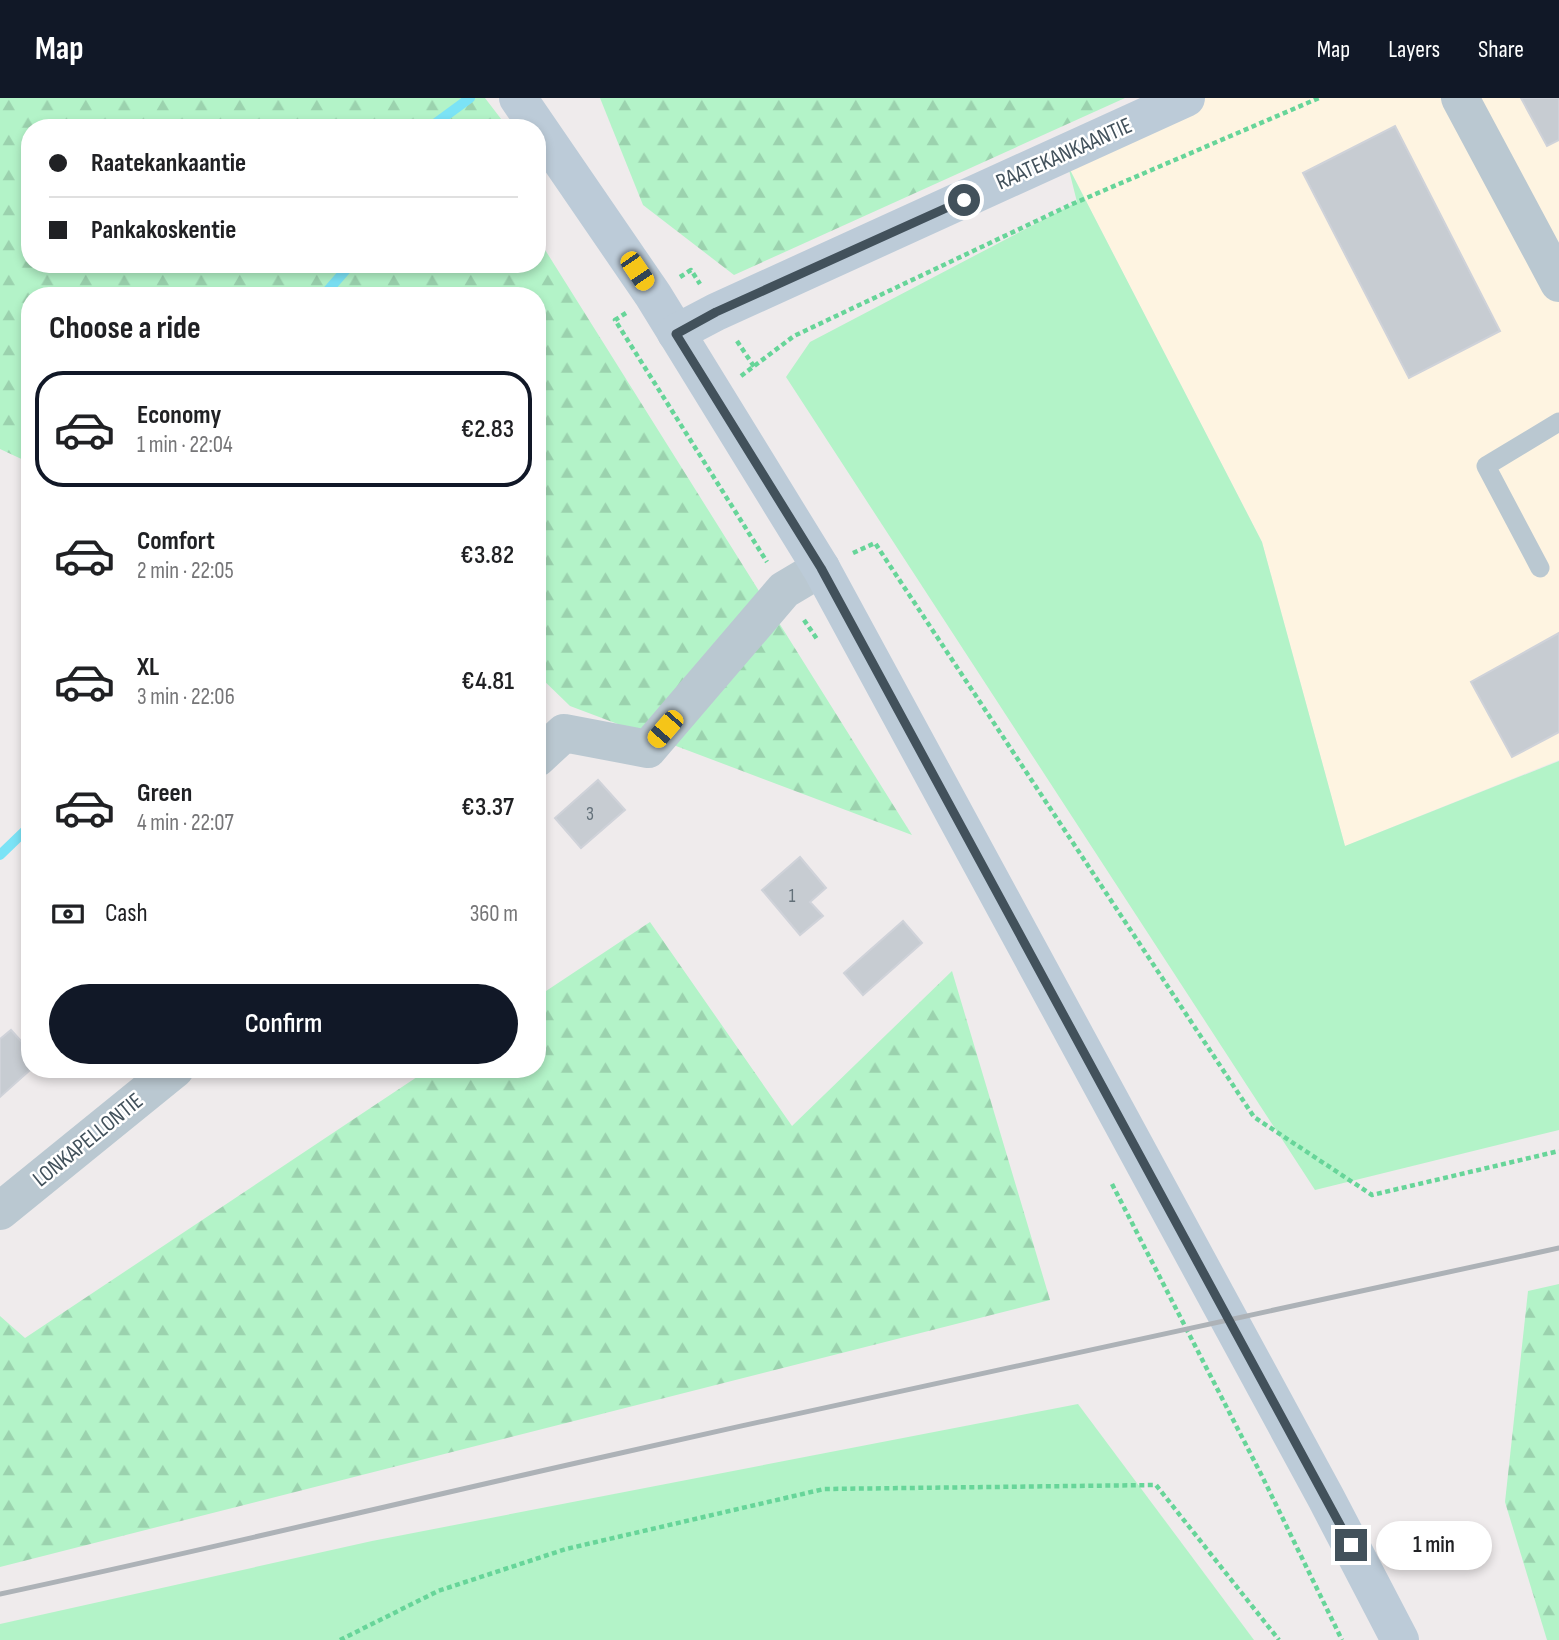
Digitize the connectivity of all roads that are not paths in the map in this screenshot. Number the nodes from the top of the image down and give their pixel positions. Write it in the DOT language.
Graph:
graph roads {
  1 [pos="518,98"];
  2 [pos="1186,98"];
  3 [pos="1460,98"];
  4 [pos="532,119"];
  5 [pos="546,139"];
  6 [pos="1559,283"];
  7 [pos="676,334"];
  8 [pos="1559,422"];
  9 [pos="821,568"];
  10 [pos="1540,568"];
  11 [pos="546,750"];
  12 [pos="164,1078"];
  13 [pos="0,1211"];
  14 [pos="1400,1640"];
  1 -- 4 [label="main road"];
  2 -- 7 [label="main road, RAATEKANKAANTIE"];
  3 -- 6 [label="street"];
  5 -- 7 [label="main road"];
  7 -- 9 [label="main road"];
  8 -- 10 [label="lane"];
  9 -- 11 [label="street"];
  9 -- 14 [label="main road"];
  12 -- 13 [label="street, LONKAPELLONTIE"];
}
